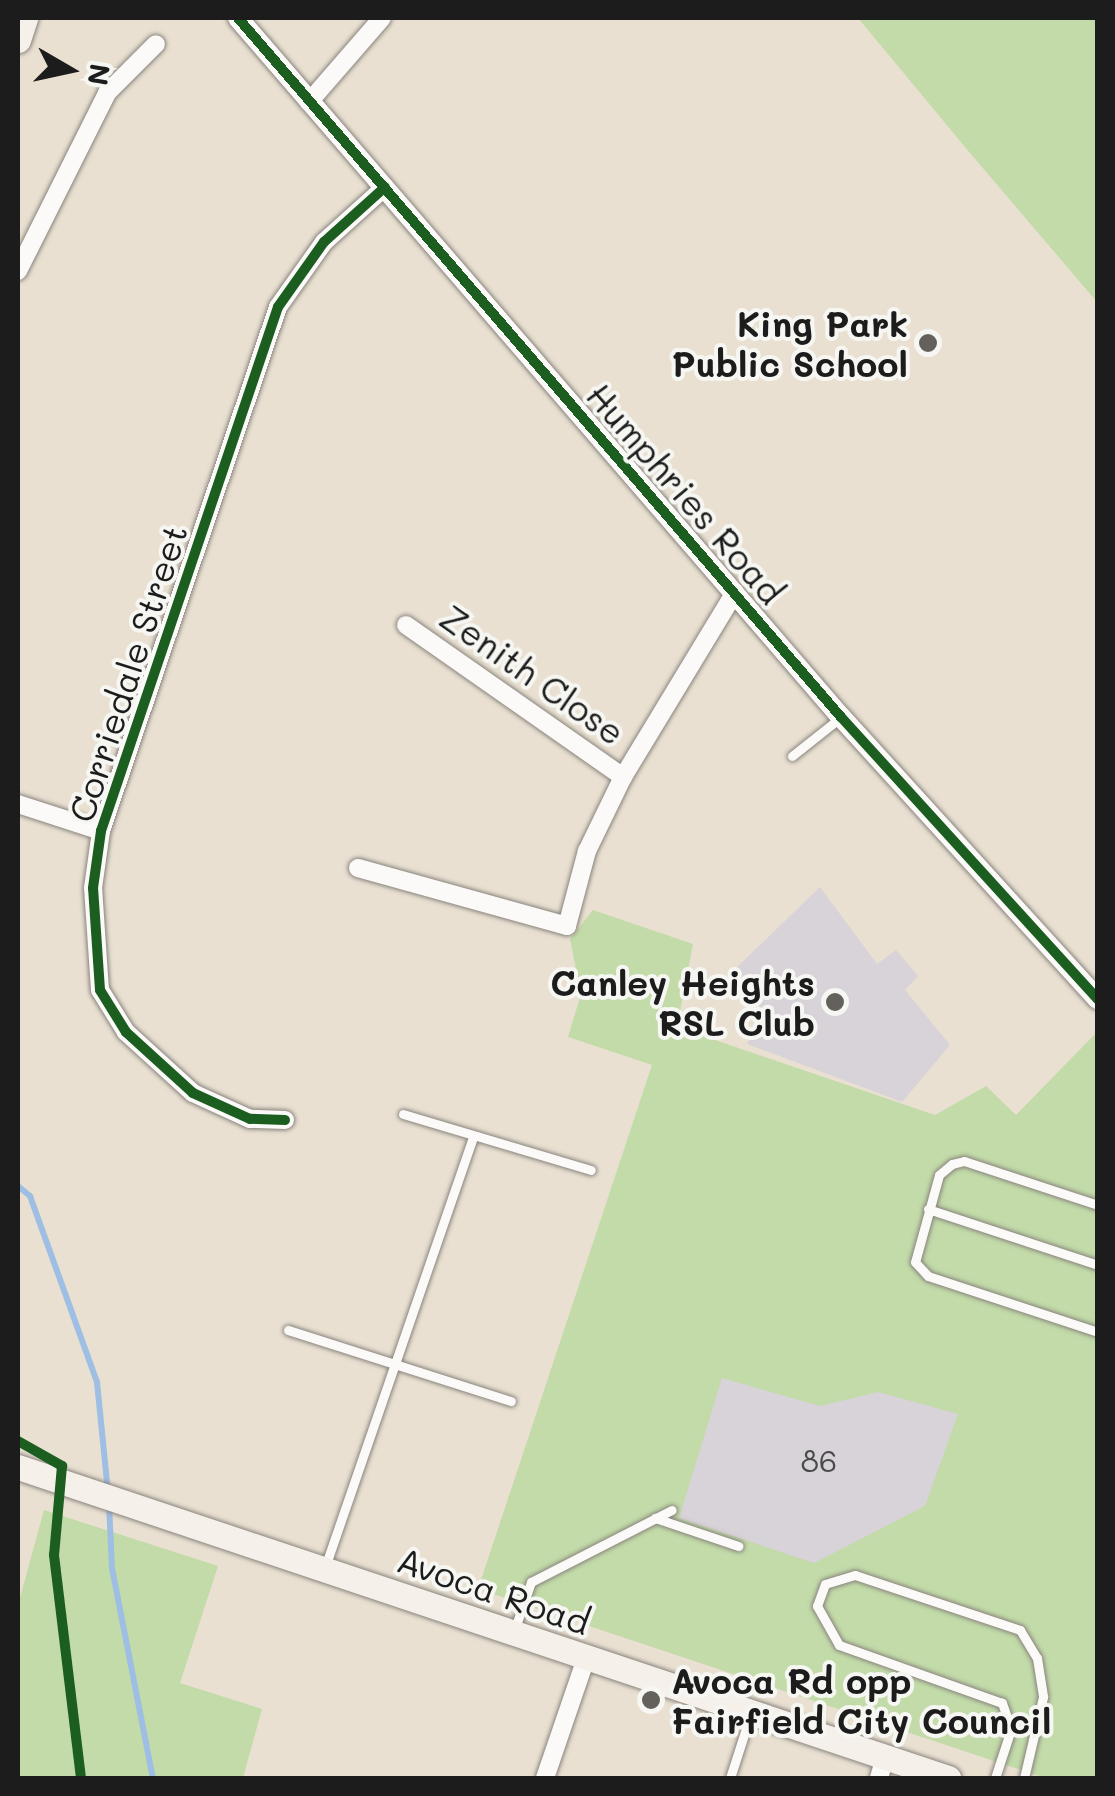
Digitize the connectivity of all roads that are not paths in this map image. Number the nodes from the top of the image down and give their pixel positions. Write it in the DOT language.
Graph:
graph roads {
  1 [pos="25,18"];
  2 [pos="238,18"];
  3 [pos="382,18"];
  4 [pos="18,40"];
  5 [pos="156,44"];
  6 [pos="309,102"];
  7 [pos="385,187"];
  8 [pos="18,270"];
  9 [pos="736,592"];
  10 [pos="406,626"];
  11 [pos="841,717"];
  12 [pos="792,756"];
  13 [pos="623,776"];
  14 [pos="18,804"];
  15 [pos="101,831"];
  16 [pos="358,868"];
  17 [pos="1098,999"];
  18 [pos="404,1114"];
  19 [pos="285,1120"];
  20 [pos="473,1136"];
  21 [pos="591,1170"];
  22 [pos="1098,1204"];
  23 [pos="928,1209"];
  24 [pos="1098,1265"];
  25 [pos="288,1330"];
  26 [pos="1098,1332"];
  27 [pos="396,1366"];
  28 [pos="511,1401"];
  29 [pos="18,1467"];
  30 [pos="672,1510"];
  31 [pos="655,1518"];
  32 [pos="738,1546"];
  33 [pos="324,1570"];
  34 [pos="514,1634"];
  35 [pos="586,1658"];
  36 [pos="751,1713"];
  37 [pos="882,1768"];
  38 [pos="545,1778"];
  39 [pos="730,1778"];
  40 [pos="948,1778"];
  41 [pos="995,1778"];
  42 [pos="1024,1778"];
  1 -- 4 [label="main road"];
  2 -- 6 [label="street, Humphries Road"];
  3 -- 6 [label="street"];
  5 -- 8 [label="street"];
  6 -- 7 [label="street, Humphries Road"];
  7 -- 9 [label="street, Humphries Road"];
  7 -- 15 [label="street, Corriedale Street"];
  9 -- 11 [label="street, Humphries Road"];
  9 -- 13 [label="street"];
  10 -- 13 [label="street, Zenith Close"];
  11 -- 12 [label="lane"];
  11 -- 17 [label="street, Humphries Road"];
  13 -- 16 [label="street"];
  14 -- 15 [label="street"];
  15 -- 19 [label="street, Corriedale Street"];
  18 -- 20 [label="lane"];
  20 -- 21 [label="lane"];
  20 -- 27 [label="lane"];
  22 -- 23 [label="lane"];
  23 -- 24 [label="lane"];
  23 -- 26 [label="lane"];
  25 -- 27 [label="lane"];
  27 -- 28 [label="lane"];
  27 -- 33 [label="lane"];
  29 -- 33 [label="main road, Avoca Road"];
  30 -- 31 [label="lane"];
  31 -- 32 [label="lane"];
  31 -- 34 [label="lane"];
  33 -- 34 [label="main road, Avoca Road"];
  34 -- 35 [label="main road, Avoca Road"];
  35 -- 36 [label="main road, Avoca Road"];
  35 -- 38 [label="street"];
  36 -- 37 [label="main road, Avoca Road"];
  36 -- 39 [label="lane"];
  37 -- 40 [label="main road, Avoca Road"];
  41 -- 42 [label="lane"];
}
